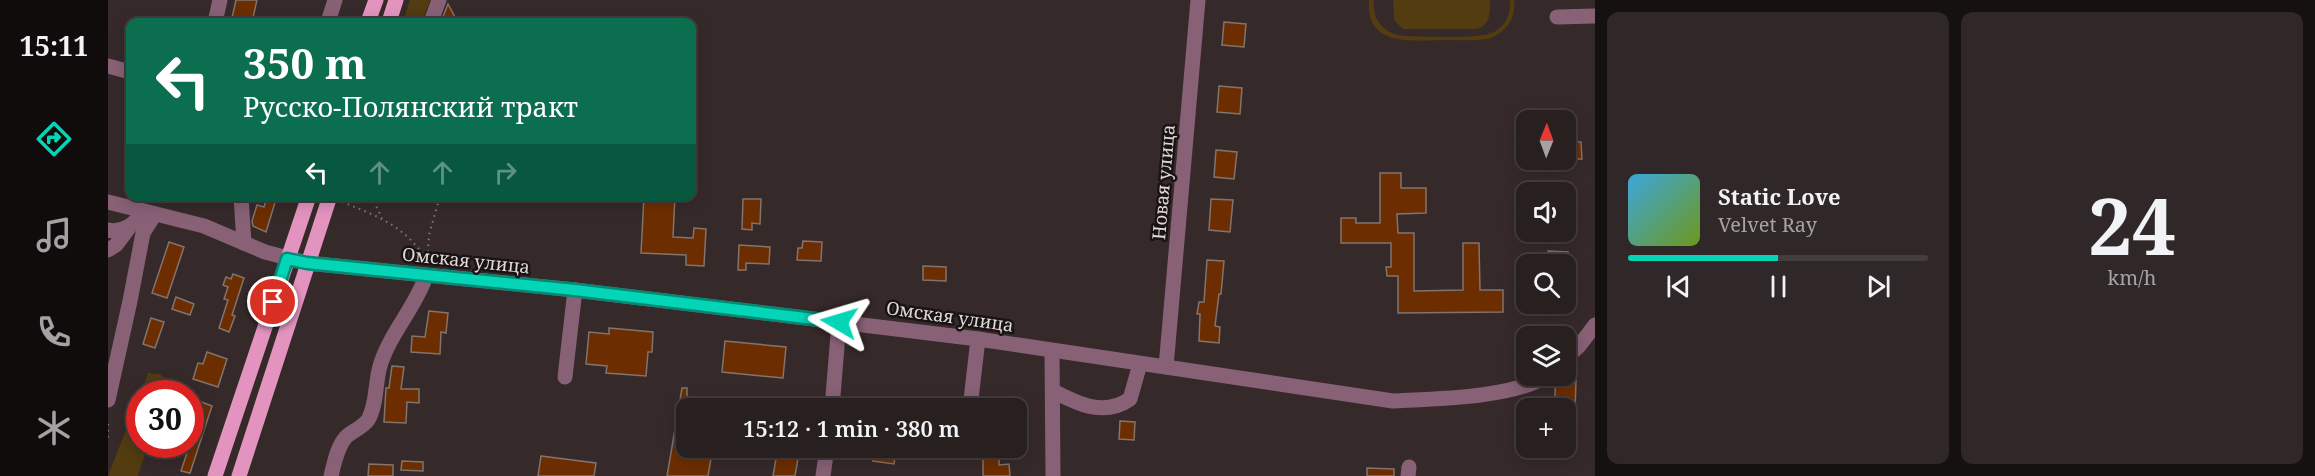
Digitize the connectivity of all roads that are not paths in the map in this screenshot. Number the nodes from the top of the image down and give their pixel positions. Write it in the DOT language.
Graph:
graph roads {
  1 [pos="220,0"];
  2 [pos="335,0"];
  3 [pos="376,0"];
  4 [pos="396,0"];
  5 [pos="440,0"];
  6 [pos="1198,0"];
  7 [pos="1595,16"];
  8 [pos="1557,17"];
  9 [pos="215,18"];
  10 [pos="329,18"];
  11 [pos="369,18"];
  12 [pos="390,18"];
  13 [pos="433,18"];
  14 [pos="108,66"];
  15 [pos="126,71"];
  16 [pos="241,201"];
  17 [pos="307,201"];
  18 [pos="333,201"];
  19 [pos="108,202"];
  20 [pos="148,213"];
  21 [pos="132,225"];
  22 [pos="108,230"];
  23 [pos="244,243"];
  24 [pos="108,250"];
  25 [pos="287,259"];
  26 [pos="307,263"];
  27 [pos="426,276"];
  28 [pos="575,290"];
  29 [pos="839,322"];
  30 [pos="1595,325"];
  31 [pos="978,339"];
  32 [pos="1576,349"];
  33 [pos="1052,351"];
  34 [pos="1140,364"];
  35 [pos="1166,367"];
  36 [pos="565,377"];
  37 [pos="1521,386"];
  38 [pos="1053,391"];
  39 [pos="833,398"];
  40 [pos="971,398"];
  41 [pos="108,400"];
  42 [pos="825,458"];
  43 [pos="215,476"];
  44 [pos="239,476"];
  45 [pos="331,476"];
  46 [pos="823,476"];
  47 [pos="1053,476"];
  1 -- 9 [label="street"];
  2 -- 10 [label="street"];
  3 -- 11 [label="main road"];
  4 -- 12 [label="main road"];
  5 -- 13 [label="street"];
  6 -- 35 [label="street, Новая улица"];
  7 -- 8 [label="street"];
  14 -- 15 [label="street"];
  16 -- 23 [label="street"];
  17 -- 25 [label="main road"];
  18 -- 26 [label="main road"];
  19 -- 20 [label="street, Омская улица"];
  20 -- 21 [label="street"];
  20 -- 23 [label="street, Омская улица"];
  20 -- 41 [label="street"];
  21 -- 22 [label="street"];
  21 -- 24 [label="street"];
  23 -- 25 [label="street, Омская улица"];
  25 -- 26 [label="street, Омская улица"];
  25 -- 43 [label="main road"];
  26 -- 27 [label="street, Омская улица"];
  26 -- 44 [label="main road"];
  27 -- 28 [label="street, Омская улица"];
  27 -- 45 [label="street"];
  28 -- 29 [label="street, Омская улица"];
  28 -- 36 [label="street"];
  29 -- 31 [label="street, Омская улица"];
  29 -- 39 [label="street"];
  30 -- 32 [label="street"];
  31 -- 33 [label="street, Омская улица"];
  31 -- 40 [label="street"];
  33 -- 34 [label="street, Омская улица"];
  33 -- 38 [label="street"];
  34 -- 35 [label="street, Омская улица"];
  34 -- 38 [label="street"];
  35 -- 37 [label="street, Омская улица"];
  38 -- 47 [label="street"];
  42 -- 46 [label="street"];
}
